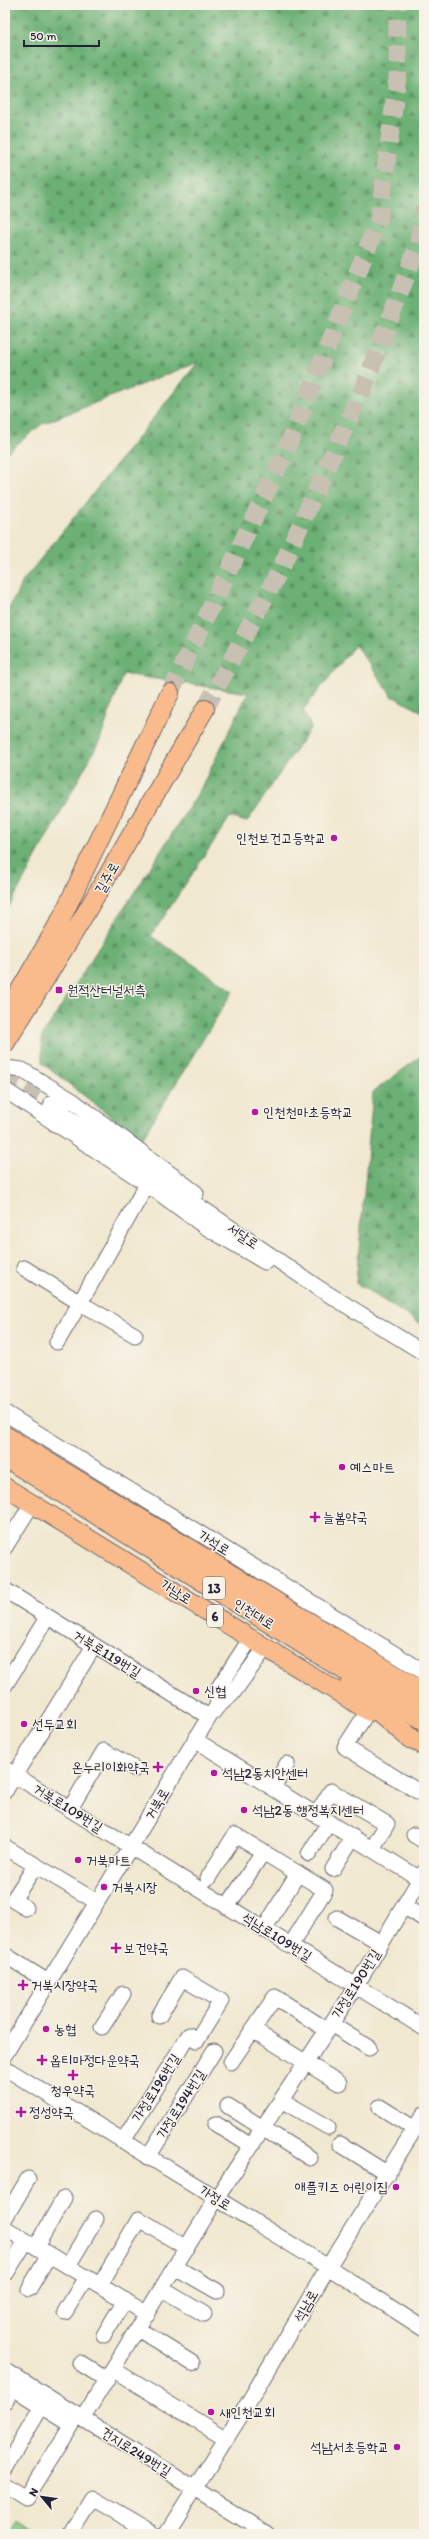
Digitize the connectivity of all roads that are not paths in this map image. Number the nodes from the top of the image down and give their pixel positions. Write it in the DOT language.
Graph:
graph roads {
  1 [pos="170,693"];
  2 [pos="205,709"];
  3 [pos="5,1016"];
  4 [pos="5,1044"];
  5 [pos="5,1068"];
  6 [pos="5,1090"];
  7 [pos="73,1101"];
  8 [pos="60,1119"];
  9 [pos="147,1184"];
  10 [pos="24,1268"];
  11 [pos="320,1289"];
  12 [pos="80,1303"];
  13 [pos="135,1335"];
  14 [pos="56,1342"];
  15 [pos="424,1353"];
  16 [pos="5,1413"];
  17 [pos="5,1437"];
  18 [pos="5,1456"];
  19 [pos="5,1487"];
  20 [pos="32,1504"];
  21 [pos="5,1547"];
  22 [pos="5,1590"];
  23 [pos="47,1618"];
  24 [pos="281,1631"];
  25 [pos="258,1642"];
  26 [pos="94,1646"];
  27 [pos="386,1671"];
  28 [pos="424,1672"];
  29 [pos="5,1685"];
  30 [pos="424,1687"];
  31 [pos="424,1694"];
  32 [pos="368,1711"];
  33 [pos="213,1712"];
  34 [pos="424,1719"];
  35 [pos="195,1740"];
  36 [pos="418,1742"];
  37 [pos="287,1764"];
  38 [pos="134,1769"];
  39 [pos="10,1772"];
  40 [pos="273,1788"];
  41 [pos="5,1791"];
  42 [pos="424,1795"];
  43 [pos="70,1809"];
  44 [pos="322,1818"];
  45 [pos="353,1837"];
  46 [pos="5,1847"];
  47 [pos="131,1847"];
  48 [pos="372,1849"];
  49 [pos="262,1852"];
  50 [pos="309,1854"];
  51 [pos="36,1865"];
  52 [pos="333,1869"];
  53 [pos="298,1874"];
  54 [pos="422,1876"];
  55 [pos="208,1878"];
  56 [pos="97,1902"];
  57 [pos="227,1906"];
  58 [pos="404,1906"];
  59 [pos="26,1908"];
  60 [pos="337,1918"];
  61 [pos="424,1919"];
  62 [pos="269,1922"];
  63 [pos="295,1938"];
  64 [pos="381,1943"];
  65 [pos="5,1955"];
  66 [pos="48,1982"];
  67 [pos="356,1986"];
  68 [pos="123,1994"];
  69 [pos="159,2016"];
  70 [pos="102,2027"];
  71 [pos="329,2027"];
  72 [pos="424,2028"];
  73 [pos="253,2030"];
  74 [pos="369,2048"];
  75 [pos="214,2051"];
  76 [pos="5,2054"];
  77 [pos="231,2062"];
  78 [pos="306,2062"];
  79 [pos="5,2068"];
  80 [pos="339,2083"];
  81 [pos="281,2100"];
  82 [pos="228,2106"];
  83 [pos="380,2107"];
  84 [pos="424,2114"];
  85 [pos="216,2124"];
  86 [pos="328,2127"];
  87 [pos="263,2128"];
  88 [pos="415,2129"];
  89 [pos="123,2141"];
  90 [pos="340,2144"];
  91 [pos="251,2146"];
  92 [pos="148,2156"];
  93 [pos="310,2158"];
  94 [pos="388,2174"];
  95 [pos="28,2179"];
  96 [pos="64,2198"];
  97 [pos="216,2199"];
  98 [pos="5,2218"];
  99 [pos="96,2219"];
  100 [pos="5,2228"];
  101 [pos="31,2244"];
  102 [pos="187,2248"];
  103 [pos="50,2255"];
  104 [pos="68,2266"];
  105 [pos="176,2267"];
  106 [pos="328,2267"];
  107 [pos="7,2272"];
  108 [pos="86,2277"];
  109 [pos="100,2285"];
  110 [pos="29,2289"];
  111 [pos="162,2289"];
  112 [pos="217,2291"];
  113 [pos="124,2300"];
  114 [pos="65,2312"];
  115 [pos="147,2314"];
  116 [pos="204,2314"];
  117 [pos="138,2329"];
  118 [pos="424,2329"];
  119 [pos="104,2335"];
  120 [pos="80,2363"];
  121 [pos="192,2363"];
  122 [pos="5,2370"];
  123 [pos="110,2375"];
  124 [pos="8,2391"];
  125 [pos="45,2402"];
  126 [pos="83,2418"];
  127 [pos="226,2439"];
  128 [pos="5,2468"];
  129 [pos="5,2485"];
  130 [pos="195,2489"];
  131 [pos="70,2534"];
  132 [pos="154,2534"];
  133 [pos="166,2534"];
  134 [pos="267,2534"];
  1 -- 3 [label="main road, 길주로"];
  2 -- 4 [label="main road, 길주로"];
  5 -- 7 [label="street"];
  6 -- 8 [label="street"];
  7 -- 8 [label="street"];
  7 -- 11 [label="street"];
  8 -- 9 [label="street"];
  8 -- 11 [label="street, 서달로"];
  9 -- 11 [label="street"];
  9 -- 12 [label="street"];
  10 -- 12 [label="street"];
  11 -- 15 [label="street, 서달로"];
  12 -- 13 [label="street"];
  12 -- 14 [label="street"];
  16 -- 28 [label="street, 가석로"];
  17 -- 27 [label="highway, 인천대로 / 13"];
  18 -- 24 [label="highway, 인천대로 / 13"];
  19 -- 20 [label="main road, 가남로 / 6"];
  20 -- 21 [label="street"];
  20 -- 25 [label="main road, 가남로 / 6"];
  22 -- 23 [label="street, 거북로119번길"];
  23 -- 26 [label="street, 거북로119번길"];
  23 -- 29 [label="street"];
  24 -- 34 [label="highway, 인천대로 / 13"];
  24 -- 36 [label="highway"];
  25 -- 32 [label="main road, 가남로 / 6"];
  25 -- 33 [label="street"];
  26 -- 33 [label="street, 거북로119번길"];
  26 -- 39 [label="street"];
  27 -- 30 [label="highway"];
  27 -- 31 [label="highway, 인천대로 / 13"];
  32 -- 36 [label="main road, 가남로 / 6"];
  32 -- 42 [label="street"];
  33 -- 35 [label="street, 거북로"];
  35 -- 40 [label="street"];
  35 -- 47 [label="street, 거북로"];
  37 -- 40 [label="street"];
  38 -- 43 [label="street"];
  39 -- 41 [label="street"];
  39 -- 43 [label="street, 거북로109번길"];
  40 -- 44 [label="street"];
  43 -- 47 [label="street, 거북로109번길"];
  44 -- 45 [label="street"];
  44 -- 48 [label="street"];
  44 -- 50 [label="street"];
  45 -- 48 [label="street"];
  45 -- 52 [label="street"];
  46 -- 51 [label="street"];
  47 -- 56 [label="street, 거북로"];
  47 -- 57 [label="street, 석남로109번길"];
  48 -- 54 [label="street"];
  49 -- 53 [label="street"];
  49 -- 55 [label="street"];
  49 -- 57 [label="street"];
  51 -- 56 [label="street"];
  51 -- 59 [label="street"];
  53 -- 62 [label="street"];
  53 -- 63 [label="street"];
  54 -- 58 [label="street, 가정로190번길"];
  56 -- 66 [label="street, 거북로"];
  57 -- 67 [label="street, 석남로109번길"];
  58 -- 61 [label="street"];
  58 -- 64 [label="street, 가정로190번길"];
  60 -- 64 [label="street, 가정로190번길"];
  64 -- 67 [label="street, 가정로190번길"];
  65 -- 66 [label="street"];
  66 -- 76 [label="street, 거북로"];
  67 -- 71 [label="street, 가정로190번길"];
  67 -- 72 [label="street, 석남로109번길"];
  68 -- 70 [label="street"];
  69 -- 89 [label="street, 가정로196번길"];
  71 -- 73 [label="street, 가정로190번길"];
  71 -- 74 [label="street, 가정로190번길"];
  71 -- 78 [label="street, 가정로190번길"];
  73 -- 77 [label="street, 가정로190번길"];
  73 -- 78 [label="street"];
  75 -- 92 [label="street, 가정로194번길"];
  78 -- 80 [label="street"];
  78 -- 81 [label="street, 가정로190번길"];
  79 -- 89 [label="street, 가정로"];
  81 -- 86 [label="street"];
  81 -- 87 [label="street, 가정로190번길"];
  82 -- 87 [label="street"];
  83 -- 88 [label="street"];
  84 -- 88 [label="street, 석남로"];
  85 -- 91 [label="street"];
  87 -- 91 [label="street, 가정로190번길"];
  87 -- 93 [label="street"];
  88 -- 94 [label="street, 석남로"];
  89 -- 92 [label="street, 가정로"];
  90 -- 94 [label="street"];
  91 -- 97 [label="street, 가정로190번길"];
  92 -- 97 [label="street, 가정로"];
  94 -- 106 [label="street, 석남로"];
  95 -- 98 [label="street"];
  96 -- 101 [label="street"];
  97 -- 102 [label="street, 가정로190번길"];
  97 -- 106 [label="street, 가정로"];
  99 -- 104 [label="street"];
  100 -- 101 [label="street"];
  101 -- 103 [label="street"];
  101 -- 107 [label="street"];
  102 -- 105 [label="street, 가정로190번길"];
  102 -- 109 [label="street"];
  103 -- 104 [label="street"];
  103 -- 110 [label="street"];
  104 -- 108 [label="street"];
  105 -- 111 [label="street, 가정로190번길"];
  105 -- 112 [label="street"];
  106 -- 118 [label="street, 가정로"];
  106 -- 127 [label="street, 석남로"];
  108 -- 109 [label="street"];
  108 -- 114 [label="street"];
  109 -- 113 [label="street"];
  111 -- 115 [label="street, 가정로190번길"];
  111 -- 116 [label="street"];
  113 -- 115 [label="street"];
  113 -- 119 [label="street"];
  115 -- 117 [label="street, 가정로190번길"];
  117 -- 121 [label="street"];
  117 -- 123 [label="street, 가정로190번길"];
  120 -- 123 [label="street"];
  122 -- 125 [label="street, 건지로249번길"];
  123 -- 126 [label="street, 가정로190번길"];
  123 -- 127 [label="street"];
  124 -- 125 [label="street"];
  125 -- 126 [label="street, 건지로249번길"];
  125 -- 128 [label="street"];
  125 -- 129 [label="street"];
  126 -- 130 [label="street, 건지로249번길"];
  127 -- 130 [label="street, 석남로"];
  130 -- 133 [label="street, 석남로"];
  130 -- 134 [label="street, 건지로249번길"];
  131 -- 132 [label="street"];
}
